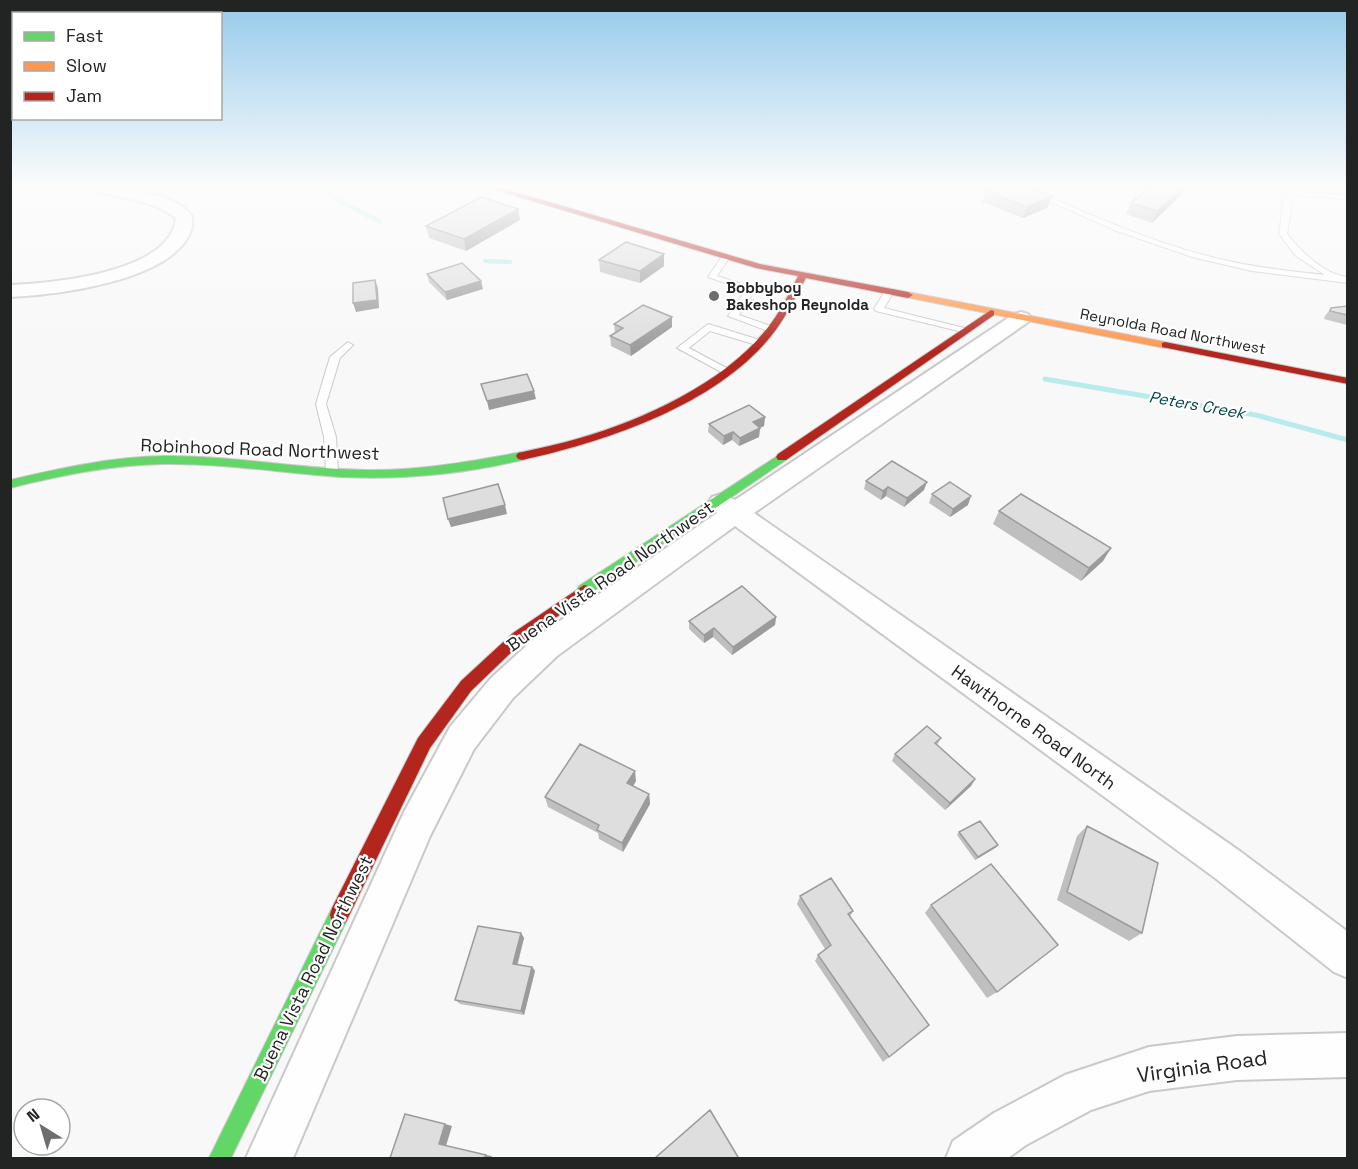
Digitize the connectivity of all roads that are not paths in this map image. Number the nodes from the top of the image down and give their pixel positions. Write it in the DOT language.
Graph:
graph roads {
  1 [pos="175,243"];
  2 [pos="681,243"];
  3 [pos="1157,243"];
  4 [pos="1290,243"];
  5 [pos="726,257"];
  6 [pos="803,276"];
  7 [pos="1336,279"];
  8 [pos="1347,280"];
  9 [pos="751,289"];
  10 [pos="10,291"];
  11 [pos="795,291"];
  12 [pos="888,293"];
  13 [pos="922,299"];
  14 [pos="744,300"];
  15 [pos="784,310"];
  16 [pos="1006,315"];
  17 [pos="912,316"];
  18 [pos="771,329"];
  19 [pos="968,330"];
  20 [pos="760,343"];
  21 [pos="348,345"];
  22 [pos="727,371"];
  23 [pos="1347,381"];
  24 [pos="332,472"];
  25 [pos="10,484"];
  26 [pos="726,507"];
  27 [pos="1347,958"];
  28 [pos="1347,1055"];
  29 [pos="220,1158"];
  30 [pos="269,1158"];
  31 [pos="970,1158"];
  1 -- 10 [label="street"];
  2 -- 5 [label="street, Reynolda Road Northwest"];
  3 -- 7 [label="lane"];
  4 -- 7 [label="lane"];
  5 -- 6 [label="street, Reynolda Road Northwest"];
  5 -- 9 [label="lane"];
  6 -- 11 [label="street, Robinhood Road Northwest"];
  6 -- 12 [label="street, Reynolda Road Northwest"];
  7 -- 8 [label="lane"];
  9 -- 11 [label="lane"];
  9 -- 14 [label="lane"];
  11 -- 15 [label="street, Robinhood Road Northwest"];
  12 -- 13 [label="street, Reynolda Road Northwest"];
  12 -- 17 [label="lane"];
  13 -- 16 [label="street, Reynolda Road Northwest"];
  13 -- 17 [label="lane"];
  14 -- 15 [label="lane"];
  14 -- 18 [label="lane"];
  15 -- 18 [label="street, Robinhood Road Northwest"];
  16 -- 19 [label="street, Buena Vista Road Northwest"];
  16 -- 23 [label="street, Reynolda Road Northwest"];
  16 -- 26 [label="street, Buena Vista Road Northwest"];
  17 -- 19 [label="lane"];
  18 -- 20 [label="street, Robinhood Road Northwest"];
  19 -- 26 [label="street, Buena Vista Road Northwest"];
  20 -- 22 [label="street, Robinhood Road Northwest"];
  20 -- 22 [label="lane"];
  21 -- 24 [label="lane"];
  22 -- 24 [label="street, Robinhood Road Northwest"];
  24 -- 25 [label="street, Robinhood Road Northwest"];
  26 -- 27 [label="street, Hawthorne Road North"];
  26 -- 29 [label="street, Buena Vista Road Northwest"];
  26 -- 30 [label="street, Buena Vista Road Northwest"];
  28 -- 31 [label="street, Virginia Road"];
}
